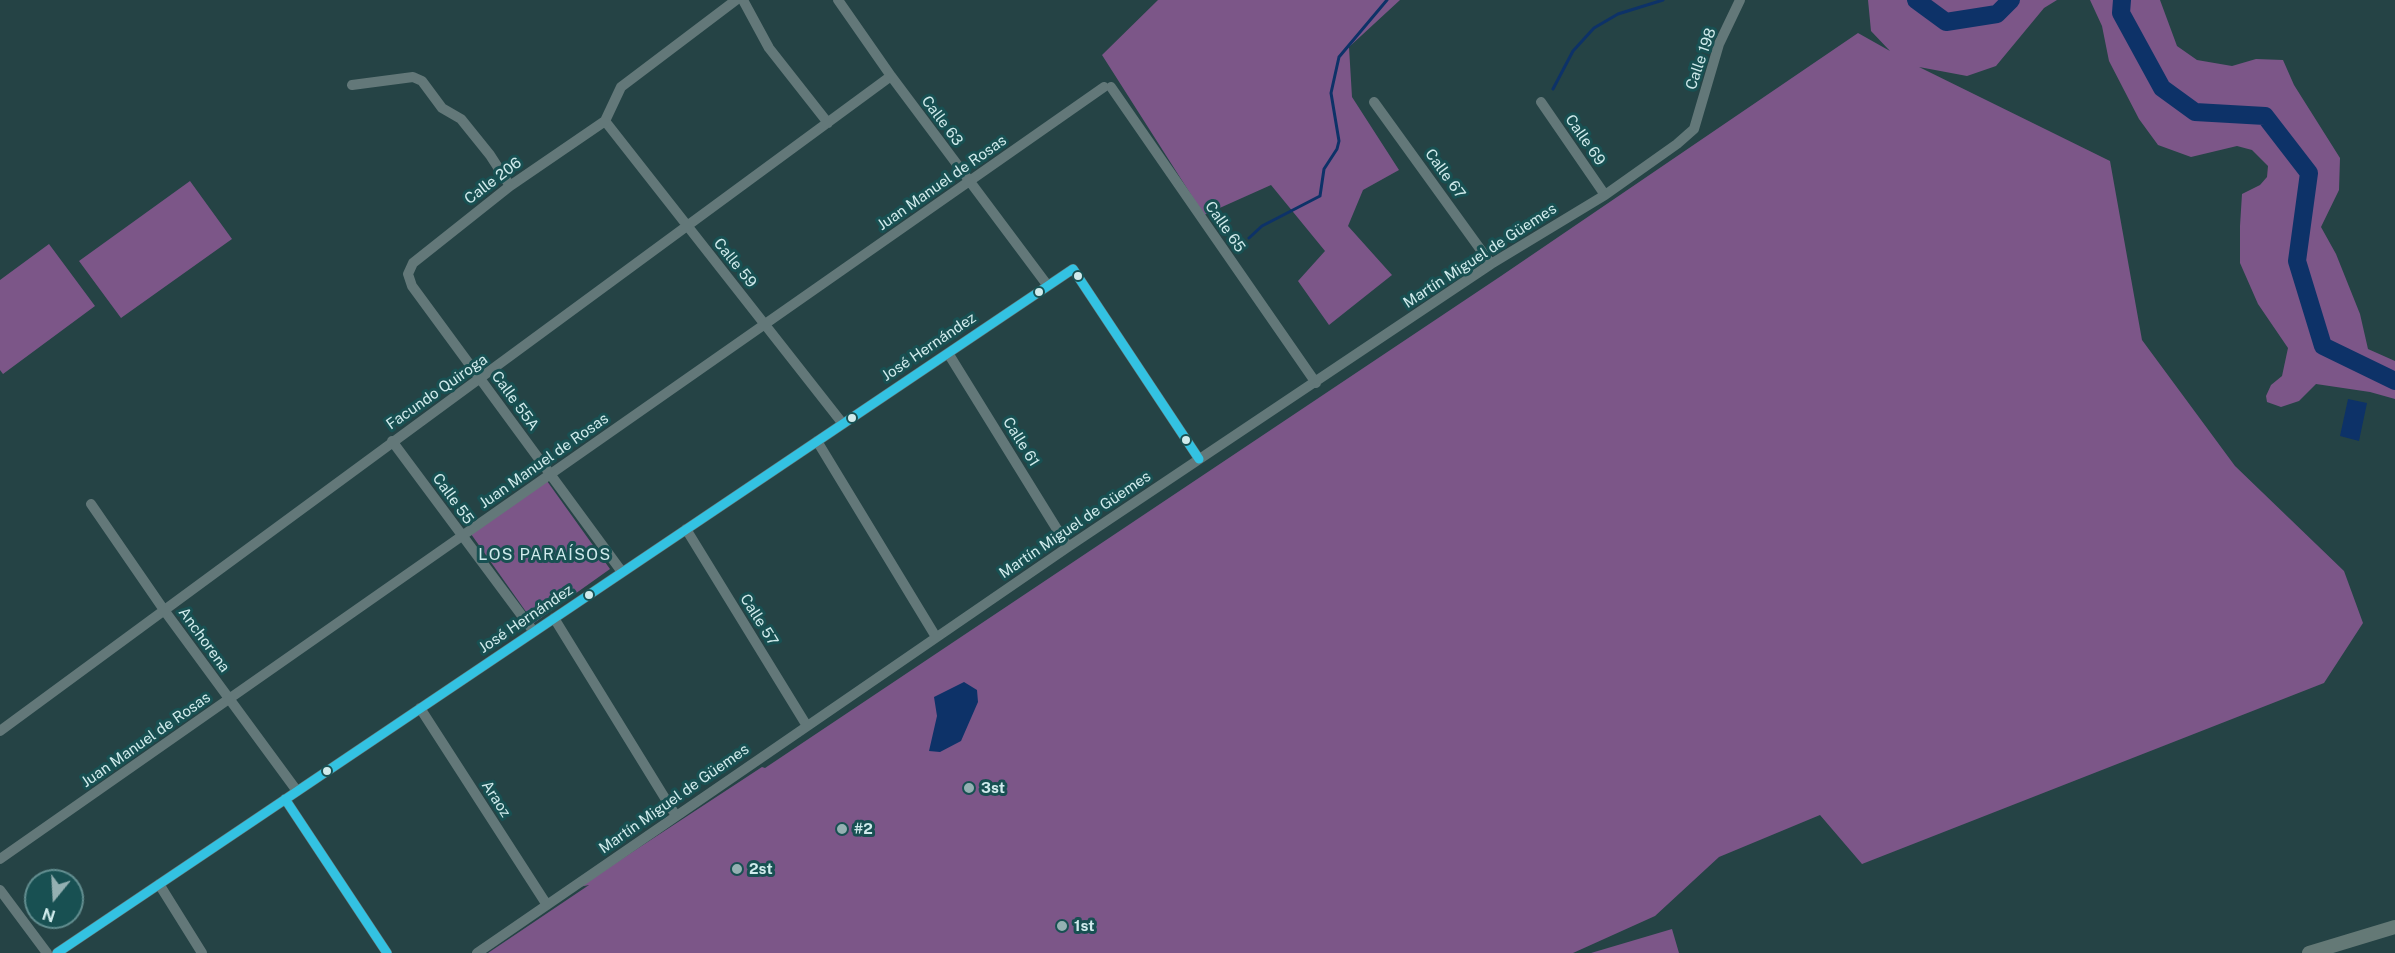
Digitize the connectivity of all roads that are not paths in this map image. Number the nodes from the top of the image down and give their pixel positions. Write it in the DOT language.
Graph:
graph roads {
  1 [pos="736,0"];
  2 [pos="743,0"];
  3 [pos="838,0"];
  4 [pos="1740,0"];
  5 [pos="891,76"];
  6 [pos="352,85"];
  7 [pos="1107,87"];
  8 [pos="1374,102"];
  9 [pos="1540,102"];
  10 [pos="605,121"];
  11 [pos="828,123"];
  12 [pos="1694,129"];
  13 [pos="969,182"];
  14 [pos="510,186"];
  15 [pos="1605,195"];
  16 [pos="687,227"];
  17 [pos="1491,264"];
  18 [pos="408,274"];
  19 [pos="1048,286"];
  20 [pos="766,324"];
  21 [pos="948,353"];
  22 [pos="481,380"];
  23 [pos="1316,382"];
  24 [pos="843,424"];
  25 [pos="392,441"];
  26 [pos="817,441"];
  27 [pos="1199,459"];
  28 [pos="550,475"];
  29 [pos="91,504"];
  30 [pos="686,529"];
  31 [pos="462,537"];
  32 [pos="1068,547"];
  33 [pos="622,572"];
  34 [pos="164,610"];
  35 [pos="554,618"];
  36 [pos="534,632"];
  37 [pos="936,637"];
  38 [pos="229,700"];
  39 [pos="420,708"];
  40 [pos="807,726"];
  41 [pos="0,731"];
  42 [pos="297,791"];
  43 [pos="285,800"];
  44 [pos="676,816"];
  45 [pos="0,860"];
  46 [pos="159,884"];
  47 [pos="0,890"];
  48 [pos="547,905"];
  49 [pos="2395,927"];
  50 [pos="47,953"];
  51 [pos="57,953"];
  52 [pos="202,953"];
  53 [pos="387,953"];
  54 [pos="477,953"];
  55 [pos="2309,953"];
  1 -- 10 [label="street"];
  2 -- 11 [label="street"];
  3 -- 5 [label="street, Calle 63"];
  4 -- 12 [label="street, Calle 198"];
  5 -- 11 [label="street, Facundo Quiroga"];
  5 -- 13 [label="street, Calle 63"];
  6 -- 14 [label="street"];
  7 -- 13 [label="street, Juan Manuel de Rosas"];
  7 -- 23 [label="street, Calle 65"];
  8 -- 17 [label="street, Calle 67"];
  9 -- 15 [label="street, Calle 69"];
  10 -- 14 [label="street, Calle 206"];
  10 -- 16 [label="street, Calle 59"];
  11 -- 16 [label="street, Facundo Quiroga"];
  12 -- 15 [label="street, Martín Miguel de Güemes"];
  13 -- 19 [label="street, Calle 63"];
  13 -- 20 [label="street, Juan Manuel de Rosas"];
  14 -- 18 [label="street, Calle 206"];
  15 -- 17 [label="street, Martín Miguel de Güemes"];
  16 -- 20 [label="street, Calle 59"];
  16 -- 22 [label="street, Facundo Quiroga"];
  17 -- 23 [label="street, Martín Miguel de Güemes"];
  18 -- 22 [label="street, Calle 55A"];
  19 -- 21 [label="street, José Hernández"];
  19 -- 27 [label="street, José Hernández"];
  20 -- 24 [label="street, Calle 59"];
  20 -- 28 [label="street, Juan Manuel de Rosas"];
  21 -- 24 [label="street, José Hernández"];
  21 -- 32 [label="street, Calle 61"];
  22 -- 25 [label="street, Facundo Quiroga"];
  22 -- 28 [label="street, Calle 55A"];
  23 -- 27 [label="street, Martín Miguel de Güemes"];
  24 -- 26 [label="street, José Hernández"];
  25 -- 31 [label="street, Calle 55"];
  25 -- 34 [label="street, Facundo Quiroga"];
  26 -- 30 [label="street, José Hernández"];
  26 -- 37 [label="street"];
  27 -- 32 [label="street, Martín Miguel de Güemes"];
  28 -- 31 [label="street, Juan Manuel de Rosas"];
  28 -- 33 [label="street, Calle 55A"];
  29 -- 34 [label="street, Anchorena"];
  30 -- 33 [label="street, José Hernández"];
  30 -- 40 [label="street, Calle 57"];
  31 -- 36 [label="street, Calle 55"];
  31 -- 38 [label="street, Juan Manuel de Rosas"];
  32 -- 37 [label="street, Martín Miguel de Güemes"];
  33 -- 35 [label="street, José Hernández"];
  34 -- 38 [label="street, Anchorena"];
  34 -- 41 [label="street, Facundo Quiroga"];
  35 -- 36 [label="street, José Hernández"];
  35 -- 44 [label="street"];
  36 -- 39 [label="street, José Hernández"];
  37 -- 40 [label="street, Martín Miguel de Güemes"];
  38 -- 42 [label="street, Anchorena"];
  38 -- 45 [label="street, Juan Manuel de Rosas"];
  39 -- 42 [label="street, José Hernández"];
  39 -- 48 [label="street, Araoz"];
  40 -- 44 [label="street, Martín Miguel de Güemes"];
  42 -- 43 [label="street, José Hernández"];
  43 -- 46 [label="street, José Hernández"];
  43 -- 53 [label="street"];
  44 -- 48 [label="street, Martín Miguel de Güemes"];
  46 -- 51 [label="street, José Hernández"];
  46 -- 52 [label="street"];
  47 -- 50 [label="street"];
  48 -- 54 [label="street, Martín Miguel de Güemes"];
  49 -- 55 [label="street"];
}
